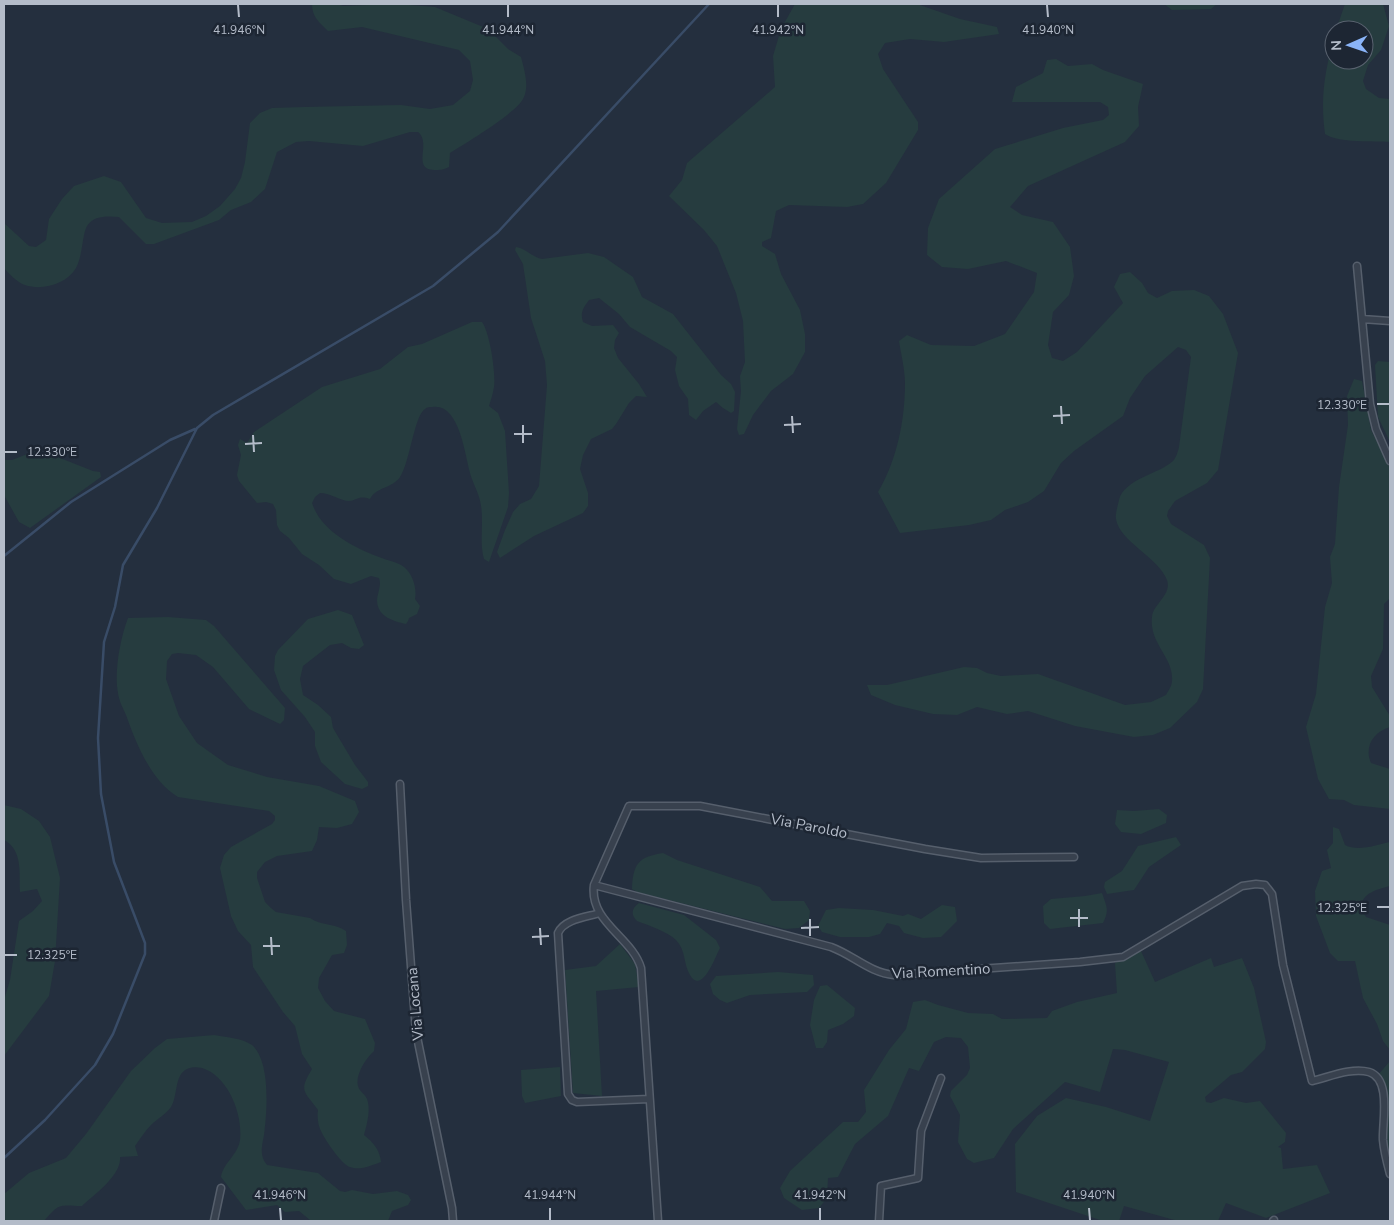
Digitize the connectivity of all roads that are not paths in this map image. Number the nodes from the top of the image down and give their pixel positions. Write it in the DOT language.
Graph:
graph roads {
  1 [pos="1356,266"];
  2 [pos="1362,320"];
  3 [pos="1390,321"];
  4 [pos="1390,461"];
  5 [pos="400,784"];
  6 [pos="1074,857"];
  7 [pos="594,885"];
  8 [pos="600,913"];
  9 [pos="941,1078"];
  10 [pos="649,1099"];
  11 [pos="1390,1174"];
  12 [pos="221,1188"];
  13 [pos="214,1221"];
  14 [pos="453,1221"];
  15 [pos="658,1221"];
  16 [pos="879,1221"];
  1 -- 2 [label="street"];
  2 -- 3 [label="street"];
  2 -- 4 [label="street"];
  5 -- 14 [label="street, Via Locana"];
  6 -- 7 [label="street, Via Paroldo"];
  7 -- 8 [label="street"];
  7 -- 11 [label="street, Via Romentino"];
  8 -- 10 [label="street"];
  8 -- 10 [label="street"];
  9 -- 16 [label="street"];
  10 -- 15 [label="street"];
  12 -- 13 [label="street"];
}
